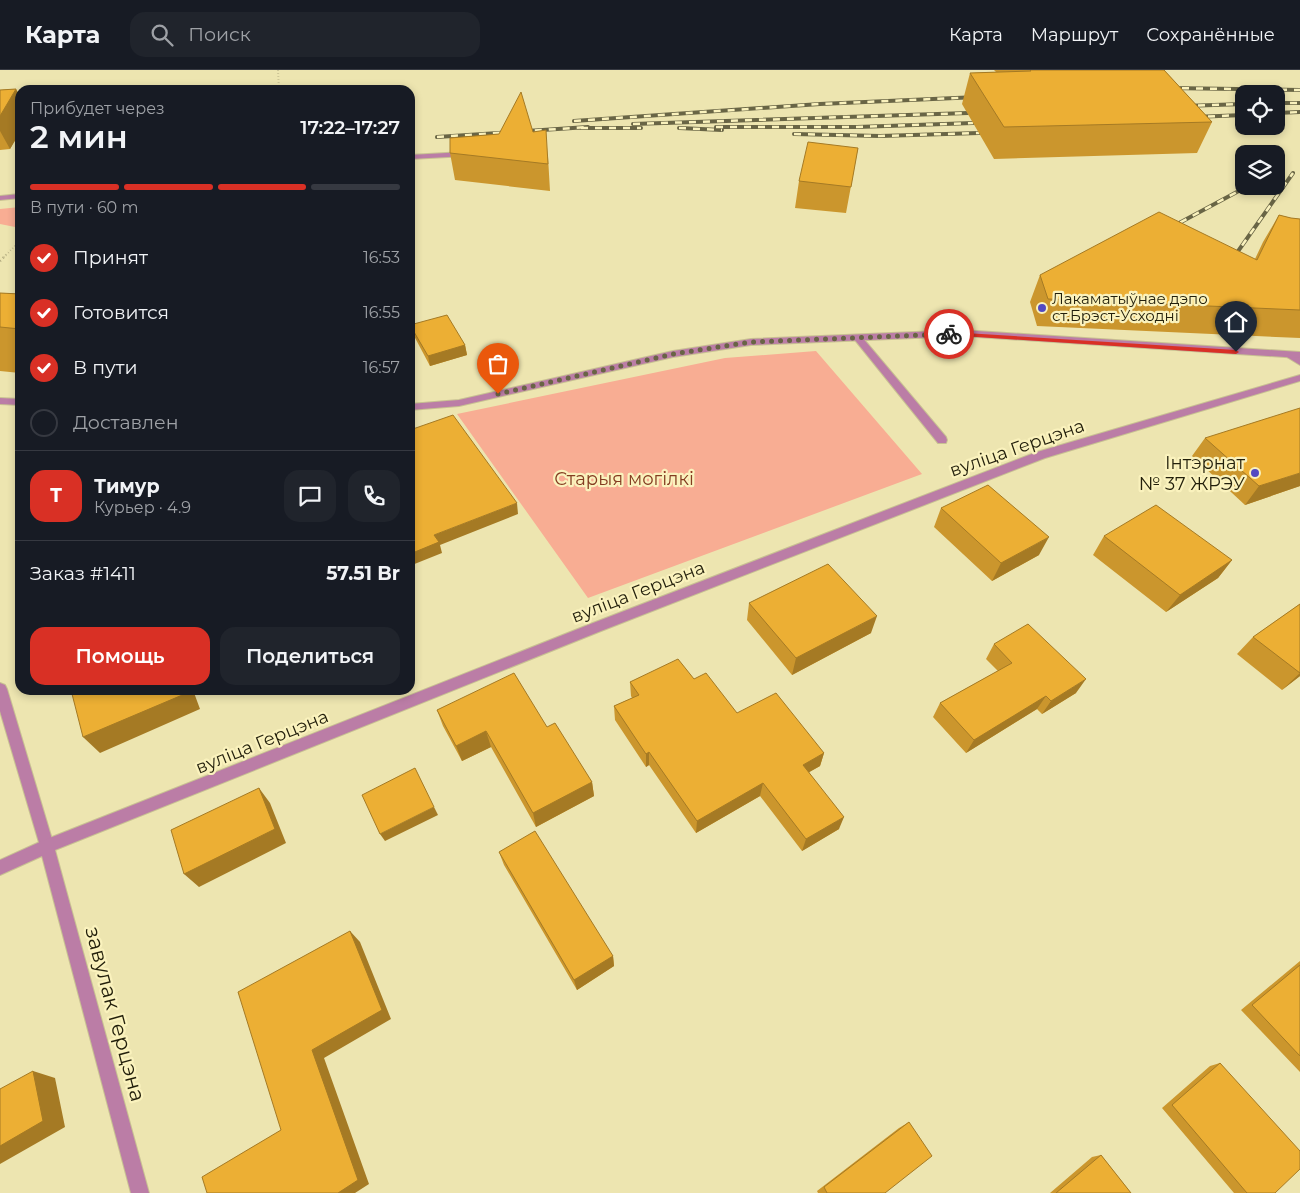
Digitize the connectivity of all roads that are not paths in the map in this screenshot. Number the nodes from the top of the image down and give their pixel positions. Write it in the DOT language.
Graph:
graph roads {
  1 [pos="464,154"];
  2 [pos="415,158"];
  3 [pos="15,196"];
  4 [pos="0,198"];
  5 [pos="858,338"];
  6 [pos="1295,355"];
  7 [pos="1300,362"];
  8 [pos="1300,378"];
  9 [pos="0,401"];
  10 [pos="15,402"];
  11 [pos="415,407"];
  12 [pos="942,440"];
  13 [pos="0,689"];
  14 [pos="47,846"];
  15 [pos="0,868"];
  16 [pos="140,1193"];
  1 -- 2 [label="street"];
  3 -- 4 [label="street"];
  5 -- 6 [label="street"];
  5 -- 11 [label="street"];
  5 -- 12 [label="street"];
  6 -- 7 [label="street"];
  8 -- 14 [label="street, вуліца Герцэна"];
  9 -- 10 [label="street"];
  13 -- 14 [label="street, завулак Герцэна"];
  14 -- 15 [label="street, вуліца Герцэна"];
  14 -- 16 [label="street, завулак Герцэна"];
}
